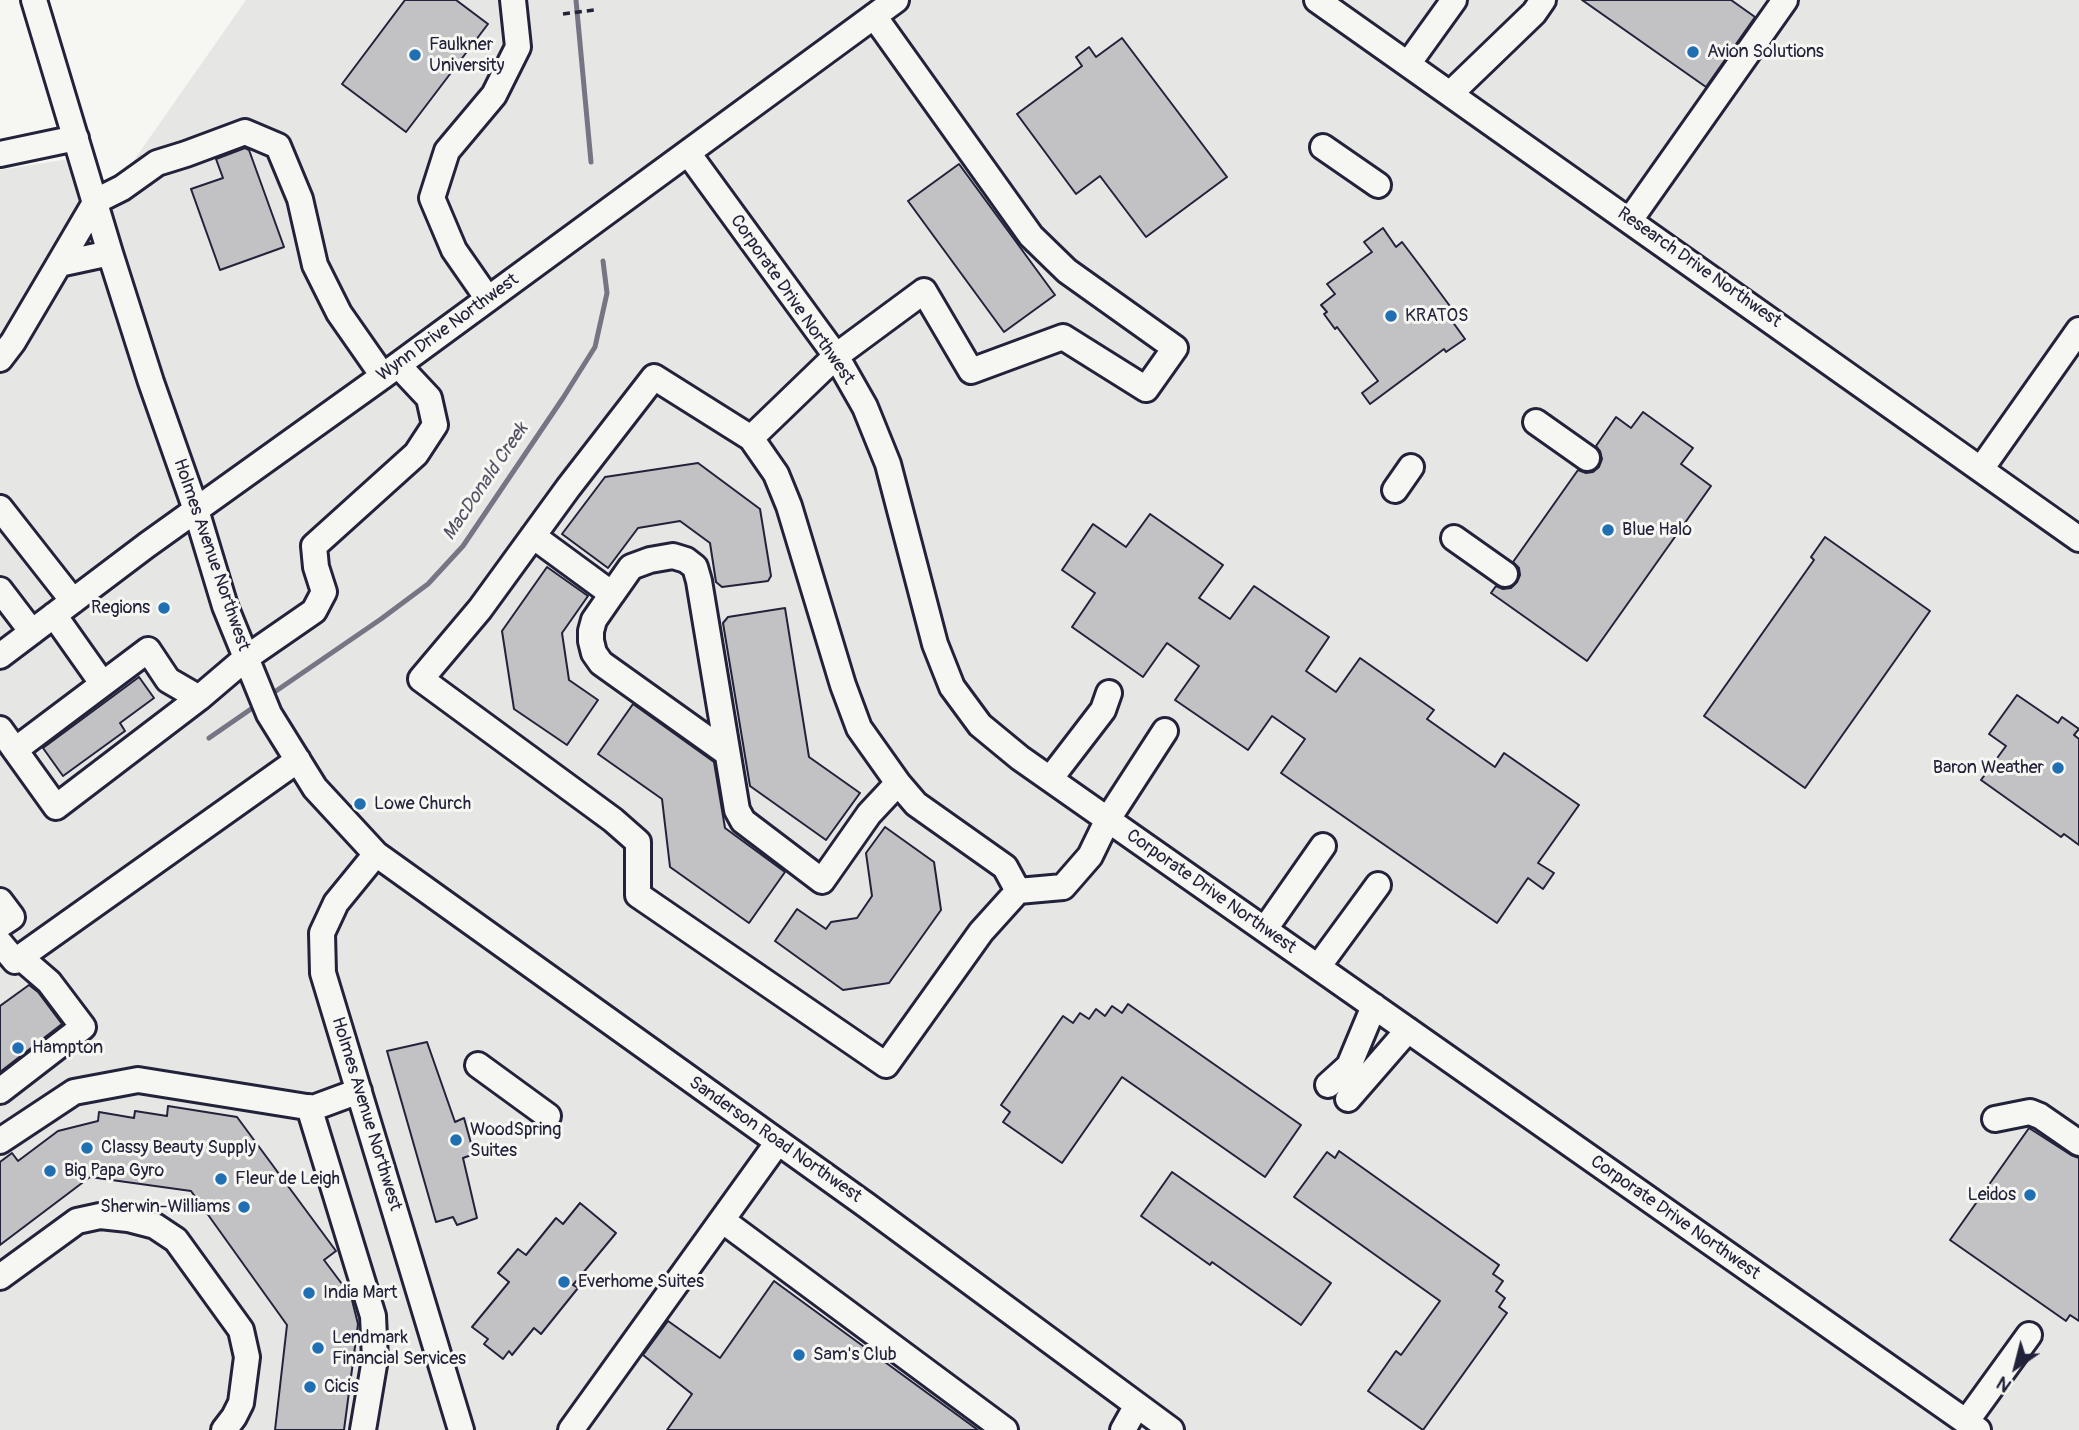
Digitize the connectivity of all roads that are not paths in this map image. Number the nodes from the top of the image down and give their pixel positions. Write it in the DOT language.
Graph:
graph roads {
  1 [pos="34,0"];
  2 [pos="513,0"];
  3 [pos="896,0"];
  4 [pos="1317,0"];
  5 [pos="1454,0"];
  6 [pos="1543,0"];
  7 [pos="1785,0"];
  8 [pos="874,16"];
  9 [pos="1408,64"];
  10 [pos="1451,93"];
  11 [pos="76,138"];
  12 [pos="1323,147"];
  13 [pos="688,153"];
  14 [pos="0,154"];
  15 [pos="1378,185"];
  16 [pos="96,201"];
  17 [pos="1630,220"];
  18 [pos="110,253"];
  19 [pos="59,264"];
  20 [pos="488,299"];
  21 [pos="2079,330"];
  22 [pos="836,356"];
  23 [pos="0,359"];
  24 [pos="391,370"];
  25 [pos="1536,422"];
  26 [pos="751,438"];
  27 [pos="1587,458"];
  28 [pos="1411,467"];
  29 [pos="1980,469"];
  30 [pos="1395,490"];
  31 [pos="0,508"];
  32 [pos="196,510"];
  33 [pos="533,536"];
  34 [pos="1454,538"];
  35 [pos="2079,539"];
  36 [pos="1505,574"];
  37 [pos="0,590"];
  38 [pos="612,594"];
  39 [pos="63,608"];
  40 [pos="11,641"];
  41 [pos="246,658"];
  42 [pos="102,683"];
  43 [pos="1109,693"];
  44 [pos="199,698"];
  45 [pos="0,729"];
  46 [pos="1165,731"];
  47 [pos="15,750"];
  48 [pos="727,753"];
  49 [pos="298,760"];
  50 [pos="1050,779"];
  51 [pos="898,783"];
  52 [pos="1108,819"];
  53 [pos="1323,846"];
  54 [pos="376,854"];
  55 [pos="1378,885"];
  56 [pos="1018,891"];
  57 [pos="0,901"];
  58 [pos="0,925"];
  59 [pos="1265,929"];
  60 [pos="10,950"];
  61 [pos="1318,967"];
  62 [pos="1374,1006"];
  63 [pos="1408,1030"];
  64 [pos="478,1065"];
  65 [pos="0,1091"];
  66 [pos="359,1091"];
  67 [pos="309,1107"];
  68 [pos="548,1116"];
  69 [pos="1995,1119"];
  70 [pos="0,1141"];
  71 [pos="778,1142"];
  72 [pos="2079,1143"];
  73 [pos="722,1220"];
  74 [pos="0,1277"];
  75 [pos="2029,1335"];
  76 [pos="1137,1405"];
  77 [pos="1972,1426"];
  78 [pos="224,1430"];
  79 [pos="363,1430"];
  80 [pos="461,1430"];
  81 [pos="571,1430"];
  82 [pos="1005,1430"];
  83 [pos="1123,1430"];
  84 [pos="1171,1430"];
  1 -- 11 [label="street, Holmes Avenue Northwest"];
  2 -- 20 [label="street"];
  3 -- 8 [label="street, Wynn Drive Northwest"];
  4 -- 9 [label="street, Research Drive Northwest"];
  5 -- 9 [label="street"];
  6 -- 10 [label="street"];
  7 -- 17 [label="street"];
  8 -- 13 [label="street, Wynn Drive Northwest"];
  8 -- 22 [label="street"];
  9 -- 10 [label="street, Research Drive Northwest"];
  10 -- 17 [label="street, Research Drive Northwest"];
  11 -- 14 [label="street"];
  11 -- 16 [label="street, Holmes Avenue Northwest"];
  12 -- 15 [label="street"];
  13 -- 20 [label="street, Wynn Drive Northwest"];
  13 -- 22 [label="street, Corporate Drive Northwest"];
  16 -- 18 [label="street, Holmes Avenue Northwest"];
  16 -- 19 [label="street"];
  16 -- 24 [label="street"];
  17 -- 29 [label="street, Research Drive Northwest"];
  18 -- 19 [label="street"];
  18 -- 32 [label="street, Holmes Avenue Northwest"];
  19 -- 23 [label="street"];
  20 -- 24 [label="street, Wynn Drive Northwest"];
  21 -- 29 [label="street"];
  22 -- 26 [label="street"];
  22 -- 50 [label="street, Corporate Drive Northwest"];
  24 -- 32 [label="street, Wynn Drive Northwest"];
  24 -- 41 [label="street"];
  25 -- 27 [label="street"];
  26 -- 33 [label="street"];
  26 -- 51 [label="street"];
  28 -- 30 [label="street"];
  29 -- 35 [label="street, Research Drive Northwest"];
  31 -- 39 [label="street"];
  32 -- 39 [label="street, Wynn Drive Northwest"];
  32 -- 41 [label="street, Holmes Avenue Northwest"];
  33 -- 38 [label="street"];
  33 -- 56 [label="street"];
  34 -- 36 [label="street"];
  37 -- 40 [label="street"];
  38 -- 48 [label="street"];
  38 -- 48 [label="street"];
  39 -- 40 [label="street, Wynn Drive Northwest"];
  39 -- 42 [label="street"];
  41 -- 44 [label="street"];
  41 -- 49 [label="street, Holmes Avenue Northwest"];
  42 -- 44 [label="street"];
  42 -- 47 [label="street"];
  43 -- 50 [label="street"];
  44 -- 47 [label="street"];
  45 -- 47 [label="street"];
  46 -- 52 [label="street"];
  48 -- 51 [label="street"];
  49 -- 54 [label="street, Holmes Avenue Northwest"];
  49 -- 60 [label="street"];
  50 -- 52 [label="street, Corporate Drive Northwest"];
  51 -- 56 [label="street"];
  52 -- 56 [label="street"];
  52 -- 59 [label="street, Corporate Drive Northwest"];
  53 -- 59 [label="street"];
  54 -- 66 [label="street, Holmes Avenue Northwest"];
  54 -- 71 [label="street, Sanderson Road Northwest"];
  55 -- 61 [label="street"];
  57 -- 58 [label="street"];
  59 -- 61 [label="street, Corporate Drive Northwest"];
  60 -- 65 [label="street"];
  61 -- 62 [label="street, Corporate Drive Northwest"];
  62 -- 63 [label="street, Corporate Drive Northwest"];
  62 -- 63 [label="street"];
  63 -- 77 [label="street, Corporate Drive Northwest"];
  64 -- 68 [label="street"];
  66 -- 67 [label="street"];
  66 -- 80 [label="street, Holmes Avenue Northwest"];
  67 -- 70 [label="street"];
  67 -- 79 [label="street"];
  69 -- 72 [label="street"];
  71 -- 73 [label="street"];
  71 -- 76 [label="street, Sanderson Road Northwest"];
  73 -- 81 [label="street"];
  73 -- 82 [label="street"];
  74 -- 78 [label="street"];
  75 -- 77 [label="street"];
  76 -- 83 [label="street"];
  76 -- 84 [label="street, Sanderson Road Northwest"];
}
